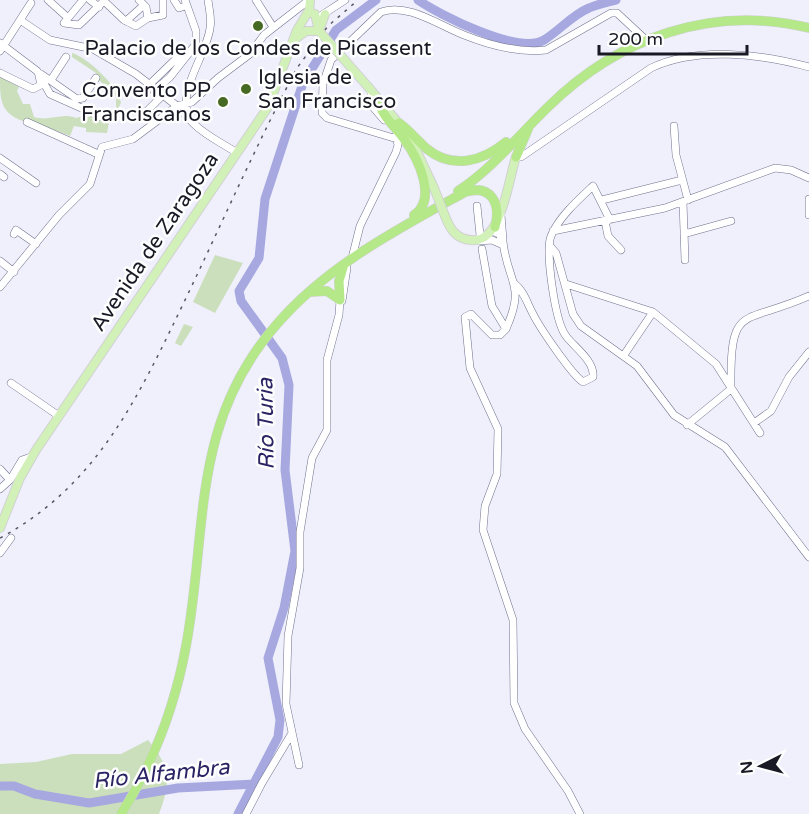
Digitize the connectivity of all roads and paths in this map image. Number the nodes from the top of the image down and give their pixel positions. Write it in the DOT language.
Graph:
graph roads {
  1 [pos="48,0"];
  2 [pos="83,0"];
  3 [pos="90,0"];
  4 [pos="163,0"];
  5 [pos="174,0"];
  6 [pos="208,0"];
  7 [pos="256,0"];
  8 [pos="310,0"];
  9 [pos="345,0"];
  10 [pos="31,3"];
  11 [pos="102,3"];
  12 [pos="142,3"];
  13 [pos="185,3"];
  14 [pos="292,14"];
  15 [pos="312,17"];
  16 [pos="66,18"];
  17 [pos="148,18"];
  18 [pos="20,20"];
  19 [pos="126,21"];
  20 [pos="273,27"];
  21 [pos="809,28"];
  22 [pos="320,32"];
  23 [pos="294,39"];
  24 [pos="645,39"];
  25 [pos="1,46"];
  26 [pos="179,56"];
  27 [pos="66,57"];
  28 [pos="809,67"];
  29 [pos="37,71"];
  30 [pos="0,73"];
  31 [pos="96,78"];
  32 [pos="51,80"];
  33 [pos="152,88"];
  34 [pos="187,90"];
  35 [pos="370,90"];
  36 [pos="162,96"];
  37 [pos="196,97"];
  38 [pos="379,100"];
  39 [pos="186,104"];
  40 [pos="177,106"];
  41 [pos="144,114"];
  42 [pos="106,120"];
  43 [pos="27,122"];
  44 [pos="399,123"];
  45 [pos="194,124"];
  46 [pos="531,124"];
  47 [pos="674,126"];
  48 [pos="521,134"];
  49 [pos="397,139"];
  50 [pos="237,153"];
  51 [pos="98,154"];
  52 [pos="516,157"];
  53 [pos="0,158"];
  54 [pos="809,178"];
  55 [pos="682,180"];
  56 [pos="36,183"];
  57 [pos="809,199"];
  58 [pos="602,200"];
  59 [pos="686,201"];
  60 [pos="477,206"];
  61 [pos="502,206"];
  62 [pos="427,213"];
  63 [pos="809,215"];
  64 [pos="608,220"];
  65 [pos="731,221"];
  66 [pos="494,229"];
  67 [pos="553,231"];
  68 [pos="14,234"];
  69 [pos="684,234"];
  70 [pos="480,241"];
  71 [pos="36,244"];
  72 [pos="503,245"];
  73 [pos="550,246"];
  74 [pos="367,248"];
  75 [pos="621,250"];
  76 [pos="348,260"];
  77 [pos="685,260"];
  78 [pos="0,261"];
  79 [pos="14,272"];
  80 [pos="514,283"];
  81 [pos="566,284"];
  82 [pos="0,287"];
  83 [pos="307,292"];
  84 [pos="809,296"];
  85 [pos="340,303"];
  86 [pos="653,312"];
  87 [pos="506,329"];
  88 [pos="809,352"];
  89 [pos="624,355"];
  90 [pos="11,383"];
  91 [pos="731,389"];
  92 [pos="59,416"];
  93 [pos="754,423"];
  94 [pos="687,425"];
  95 [pos="760,433"];
  96 [pos="32,457"];
  97 [pos="0,469"];
  98 [pos="10,480"];
  99 [pos="0,489"];
  100 [pos="0,528"];
  101 [pos="11,538"];
  102 [pos="0,553"];
  103 [pos="809,557"];
  104 [pos="292,733"];
  105 [pos="299,765"];
  106 [pos="123,811"];
  107 [pos="246,814"];
  108 [pos="580,814"];
  1 -- 16 [label="street"];
  2 -- 16 [label="street"];
  3 -- 11 [label="street"];
  4 -- 17 [label="street"];
  5 -- 13 [label="street"];
  6 -- 34 [label="street"];
  7 -- 20 [label="street"];
  8 -- 14 [label="street"];
  8 -- 15 [label="main road"];
  9 -- 15 [label="street"];
  10 -- 18 [label="street"];
  11 -- 16 [label="street"];
  11 -- 19 [label="street"];
  12 -- 17 [label="street"];
  12 -- 19 [label="street"];
  13 -- 33 [label="street"];
  14 -- 15 [label="street"];
  14 -- 20 [label="street"];
  15 -- 22 [label="main road"];
  15 -- 23 [label="main road, Avenida de Zaragoza"];
  17 -- 19 [label="street"];
  18 -- 25 [label="street"];
  18 -- 33 [label="street"];
  20 -- 37 [label="street"];
  21 -- 24 [label="highway"];
  22 -- 23 [label="main road"];
  22 -- 35 [label="main road, bridge"];
  23 -- 50 [label="main road, Avenida de Zaragoza"];
  24 -- 46 [label="highway"];
  24 -- 49 [label="street"];
  25 -- 29 [label="street"];
  26 -- 33 [label="street"];
  27 -- 32 [label="street"];
  28 -- 52 [label="street"];
  29 -- 30 [label="street"];
  29 -- 32 [label="street"];
  29 -- 42 [label="street"];
  31 -- 32 [label="street"];
  33 -- 36 [label="street"];
  34 -- 37 [label="street"];
  34 -- 39 [label="street"];
  35 -- 38 [label="main road"];
  35 -- 49 [label="street"];
  36 -- 40 [label="street"];
  36 -- 41 [label="street"];
  37 -- 39 [label="street"];
  38 -- 44 [label="main road"];
  38 -- 74 [label="highway"];
  39 -- 40 [label="street"];
  39 -- 45 [label="street"];
  40 -- 45 [label="street"];
  40 -- 51 [label="street"];
  43 -- 51 [label="street"];
  44 -- 48 [label="highway"];
  44 -- 70 [label="main road, bridge"];
  45 -- 50 [label="street"];
  46 -- 48 [label="highway"];
  46 -- 52 [label="highway"];
  47 -- 55 [label="street"];
  48 -- 62 [label="highway"];
  49 -- 76 [label="street"];
  50 -- 92 [label="main road, Avenida de Zaragoza"];
  51 -- 71 [label="street"];
  52 -- 61 [label="main road"];
  53 -- 56 [label="street"];
  54 -- 59 [label="street"];
  55 -- 58 [label="street"];
  55 -- 59 [label="street"];
  57 -- 63 [label="street"];
  58 -- 64 [label="street"];
  58 -- 67 [label="street"];
  59 -- 64 [label="street"];
  59 -- 69 [label="street"];
  60 -- 70 [label="street"];
  61 -- 66 [label="main road"];
  61 -- 72 [label="street"];
  62 -- 66 [label="highway"];
  62 -- 74 [label="highway"];
  64 -- 67 [label="street"];
  64 -- 75 [label="street"];
  65 -- 69 [label="street"];
  66 -- 70 [label="main road"];
  66 -- 72 [label="street"];
  67 -- 73 [label="street"];
  68 -- 71 [label="street"];
  69 -- 77 [label="street"];
  70 -- 72 [label="street"];
  70 -- 87 [label="street"];
  71 -- 79 [label="street"];
  72 -- 80 [label="street"];
  73 -- 80 [label="street"];
  73 -- 81 [label="street"];
  74 -- 76 [label="highway"];
  76 -- 83 [label="highway"];
  76 -- 85 [label="highway"];
  78 -- 79 [label="street"];
  79 -- 82 [label="street"];
  80 -- 87 [label="street"];
  81 -- 86 [label="street"];
  81 -- 89 [label="street"];
  83 -- 85 [label="highway"];
  83 -- 106 [label="highway"];
  84 -- 91 [label="street"];
  85 -- 104 [label="street"];
  86 -- 89 [label="street"];
  86 -- 91 [label="street"];
  87 -- 108 [label="street"];
  88 -- 93 [label="street"];
  89 -- 94 [label="street"];
  90 -- 92 [label="street"];
  91 -- 93 [label="street"];
  91 -- 94 [label="street"];
  92 -- 96 [label="main road, Avenida de Zaragoza"];
  93 -- 95 [label="street"];
  94 -- 103 [label="street"];
  96 -- 98 [label="street, Avenida de Zaragoza"];
  96 -- 100 [label="main road, Avenida de Zaragoza"];
  97 -- 98 [label="street"];
  98 -- 99 [label="street, Avenida de Zaragoza"];
  101 -- 102 [label="street"];
  104 -- 105 [label="street"];
  104 -- 107 [label="street"];
}
